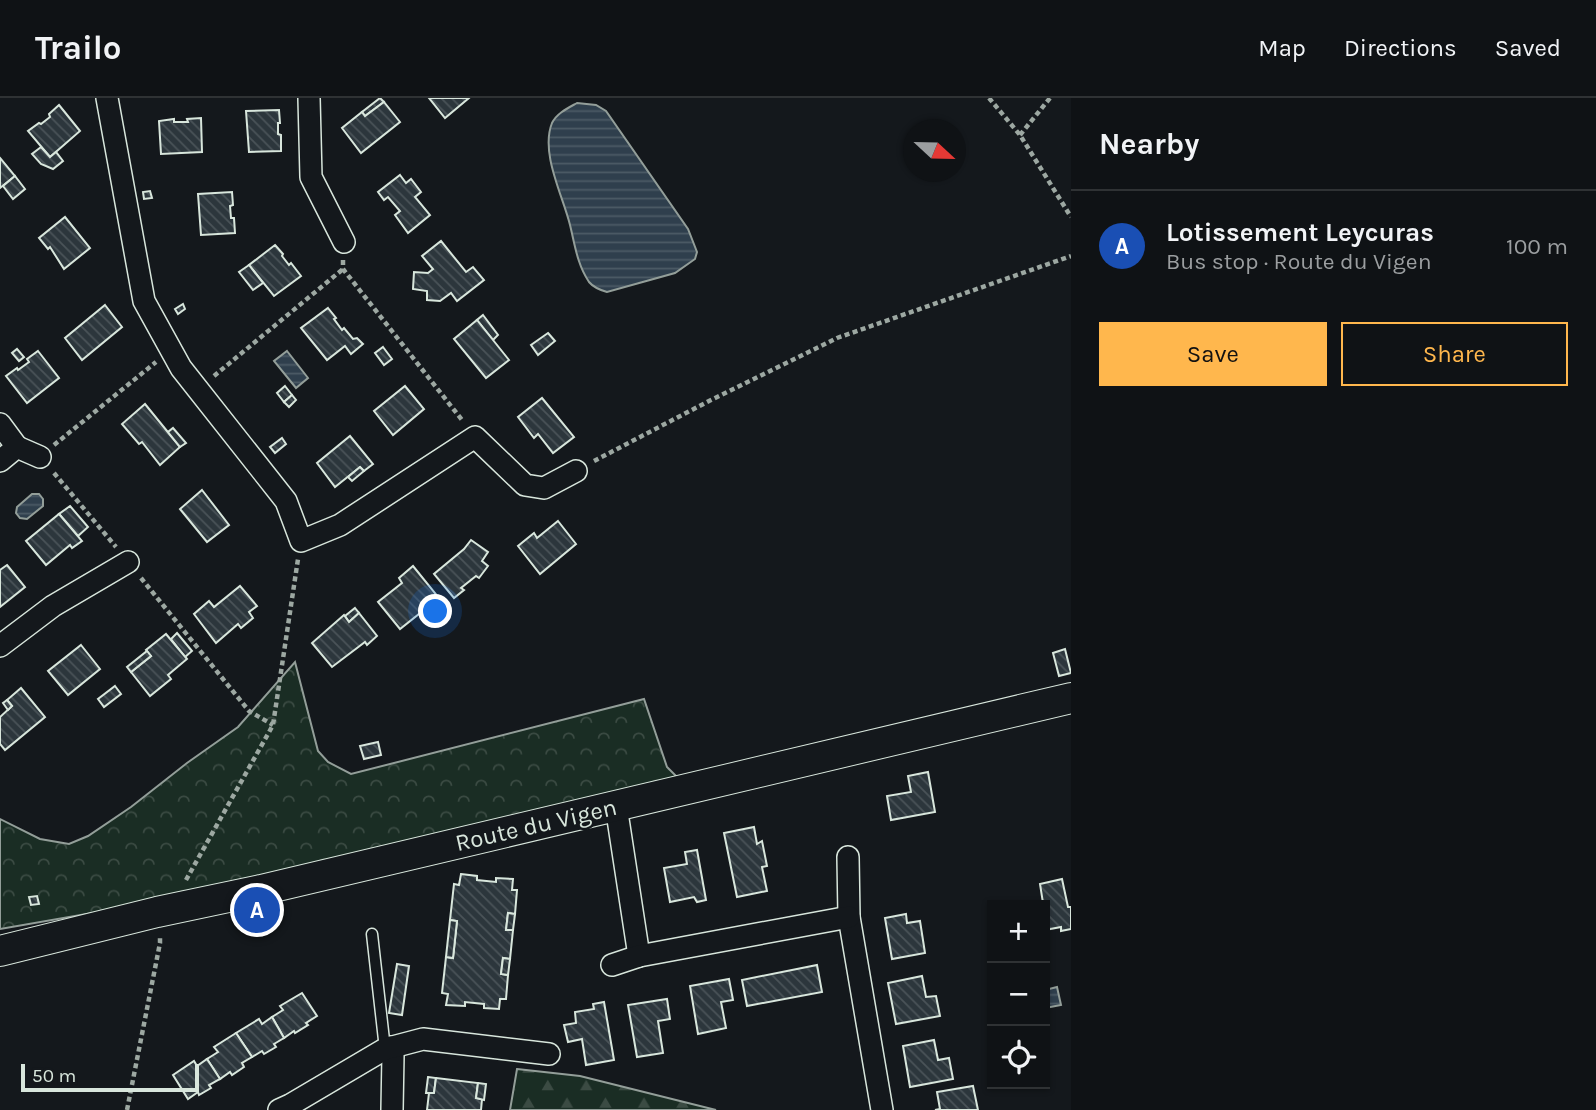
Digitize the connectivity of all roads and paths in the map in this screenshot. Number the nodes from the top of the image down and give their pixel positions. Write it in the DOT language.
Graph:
graph roads {
  1 [pos="107,98"];
  2 [pos="309,98"];
  3 [pos="989,98"];
  4 [pos="1049,98"];
  5 [pos="1020,135"];
  6 [pos="1071,217"];
  7 [pos="344,242"];
  8 [pos="1071,256"];
  9 [pos="343,269"];
  10 [pos="170,350"];
  11 [pos="197,390"];
  12 [pos="0,424"];
  13 [pos="475,437"];
  14 [pos="17,447"];
  15 [pos="40,457"];
  16 [pos="0,461"];
  17 [pos="576,471"];
  18 [pos="301,541"];
  19 [pos="128,562"];
  20 [pos="0,646"];
  21 [pos="1071,698"];
  22 [pos="273,725"];
  23 [pos="616,806"];
  24 [pos="848,858"];
  25 [pos="163,910"];
  26 [pos="849,917"];
  27 [pos="372,934"];
  28 [pos="0,951"];
  29 [pos="639,957"];
  30 [pos="611,965"];
  31 [pos="388,1048"];
  32 [pos="549,1054"];
  33 [pos="127,1110"];
  34 [pos="279,1110"];
  35 [pos="392,1110"];
  36 [pos="882,1110"];
  1 -- 10 [label="street"];
  2 -- 7 [label="street"];
  3 -- 5 [label="path"];
  4 -- 5 [label="path"];
  5 -- 6 [label="path"];
  7 -- 9 [label="path"];
  8 -- 17 [label="path"];
  9 -- 11 [label="path"];
  9 -- 13 [label="path"];
  10 -- 11 [label="street"];
  10 -- 15 [label="path"];
  11 -- 18 [label="street"];
  12 -- 14 [label="street"];
  13 -- 17 [label="street"];
  13 -- 18 [label="street"];
  14 -- 15 [label="street"];
  14 -- 16 [label="street"];
  15 -- 19 [label="path"];
  18 -- 22 [label="path"];
  19 -- 20 [label="street"];
  19 -- 22 [label="path"];
  21 -- 23 [label="street, Route du Vigen"];
  22 -- 25 [label="path"];
  23 -- 25 [label="street, Route du Vigen"];
  23 -- 29 [label="street"];
  24 -- 26 [label="street"];
  25 -- 28 [label="street, Route du Vigen"];
  25 -- 33 [label="path"];
  26 -- 29 [label="street"];
  26 -- 36 [label="street"];
  27 -- 31 [label="lane"];
  29 -- 30 [label="street"];
  31 -- 32 [label="street"];
  31 -- 34 [label="street"];
  31 -- 35 [label="street"];
}
